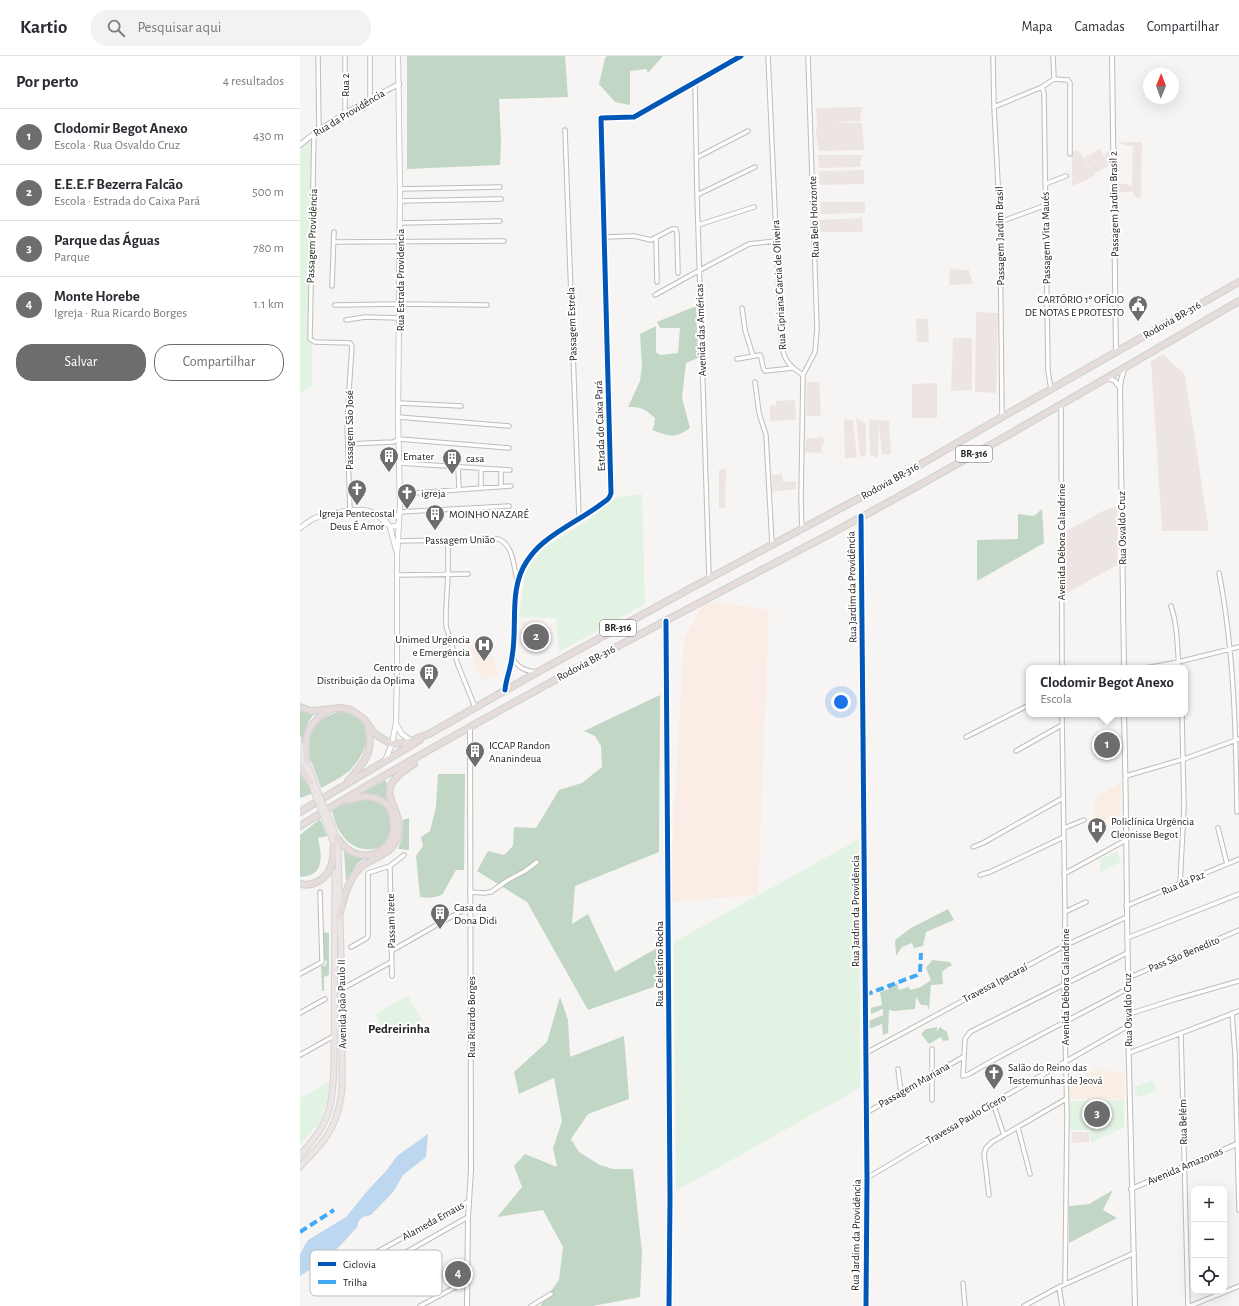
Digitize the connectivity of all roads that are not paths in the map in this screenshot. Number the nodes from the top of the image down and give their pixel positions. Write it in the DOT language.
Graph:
graph roads {
  1 [pos="318,56"];
  2 [pos="345,56"];
  3 [pos="370,56"];
  4 [pos="398,56"];
  5 [pos="741,56"];
  6 [pos="768,56"];
  7 [pos="808,56"];
  8 [pos="993,56"];
  9 [pos="1053,56"];
  10 [pos="1112,56"];
  11 [pos="1054,80"];
  12 [pos="695,83"];
  13 [pos="399,84"];
  14 [pos="1042,87"];
  15 [pos="370,100"];
  16 [pos="994,108"];
  17 [pos="345,114"];
  18 [pos="319,130"];
  19 [pos="565,130"];
  20 [pos="748,131"];
  21 [pos="314,133"];
  22 [pos="300,145"];
  23 [pos="1070,154"];
  24 [pos="696,158"];
  25 [pos="755,167"];
  26 [pos="1066,176"];
  27 [pos="1045,184"];
  28 [pos="500,187"];
  29 [pos="400,189"];
  30 [pos="697,195"];
  31 [pos="501,199"];
  32 [pos="400,201"];
  33 [pos="1046,205"];
  34 [pos="754,207"];
  35 [pos="500,221"];
  36 [pos="1000,222"];
  37 [pos="400,223"];
  38 [pos="698,225"];
  39 [pos="334,232"];
  40 [pos="605,237"];
  41 [pos="656,237"];
  42 [pos="504,241"];
  43 [pos="776,241"];
  44 [pos="334,242"];
  45 [pos="399,242"];
  46 [pos="700,270"];
  47 [pos="678,273"];
  48 [pos="657,282"];
  49 [pos="1239,282"];
  50 [pos="332,286"];
  51 [pos="655,295"];
  52 [pos="1239,301"];
  53 [pos="399,304"];
  54 [pos="487,304"];
  55 [pos="335,305"];
  56 [pos="742,308"];
  57 [pos="399,318"];
  58 [pos="346,320"];
  59 [pos="352,348"];
  60 [pos="1116,352"];
  61 [pos="753,356"];
  62 [pos="737,359"];
  63 [pos="1125,367"];
  64 [pos="793,368"];
  65 [pos="803,375"];
  66 [pos="1106,378"];
  67 [pos="755,382"];
  68 [pos="1051,389"];
  69 [pos="1120,389"];
  70 [pos="399,402"];
  71 [pos="1061,404"];
  72 [pos="461,406"];
  73 [pos="1052,409"];
  74 [pos="1061,415"];
  75 [pos="398,417"];
  76 [pos="1002,417"];
  77 [pos="509,426"];
  78 [pos="399,439"];
  79 [pos="348,444"];
  80 [pos="509,448"];
  81 [pos="399,463"];
  82 [pos="458,467"];
  83 [pos="481,468"];
  84 [pos="501,470"];
  85 [pos="510,470"];
  86 [pos="511,486"];
  87 [pos="501,487"];
  88 [pos="481,488"];
  89 [pos="459,490"];
  90 [pos="400,494"];
  91 [pos="400,505"];
  92 [pos="509,506"];
  93 [pos="350,511"];
  94 [pos="392,513"];
  95 [pos="861,516"];
  96 [pos="399,517"];
  97 [pos="579,518"];
  98 [pos="388,526"];
  99 [pos="300,528"];
  100 [pos="802,528"];
  101 [pos="448,540"];
  102 [pos="398,541"];
  103 [pos="772,544"];
  104 [pos="398,556"];
  105 [pos="1219,573"];
  106 [pos="448,574"];
  107 [pos="468,574"];
  108 [pos="398,575"];
  109 [pos="709,578"];
  110 [pos="517,581"];
  111 [pos="1171,606"];
  112 [pos="666,621"];
  113 [pos="1239,646"];
  114 [pos="1230,649"];
  115 [pos="512,657"];
  116 [pos="1178,662"];
  117 [pos="1062,665"];
  118 [pos="1124,665"];
  119 [pos="1162,665"];
  120 [pos="537,672"];
  121 [pos="505,690"];
  122 [pos="300,707"];
  123 [pos="475,707"];
  124 [pos="1026,707"];
  125 [pos="329,710"];
  126 [pos="1062,717"];
  127 [pos="1124,717"];
  128 [pos="1182,717"];
  129 [pos="396,723"];
  130 [pos="368,725"];
  131 [pos="1062,725"];
  132 [pos="470,728"];
  133 [pos="428,734"];
  134 [pos="966,737"];
  135 [pos="410,740"];
  136 [pos="1237,740"];
  137 [pos="300,744"];
  138 [pos="392,744"];
  139 [pos="436,747"];
  140 [pos="1016,751"];
  141 [pos="300,754"];
  142 [pos="1184,759"];
  143 [pos="385,761"];
  144 [pos="307,762"];
  145 [pos="300,767"];
  146 [pos="1126,776"];
  147 [pos="312,784"];
  148 [pos="342,787"];
  149 [pos="1063,798"];
  150 [pos="334,806"];
  151 [pos="301,810"];
  152 [pos="1237,812"];
  153 [pos="1084,820"];
  154 [pos="302,826"];
  155 [pos="1064,828"];
  156 [pos="1218,828"];
  157 [pos="331,829"];
  158 [pos="336,837"];
  159 [pos="1064,837"];
  160 [pos="1126,840"];
  161 [pos="334,844"];
  162 [pos="973,847"];
  163 [pos="404,855"];
  164 [pos="1239,859"];
  165 [pos="537,862"];
  166 [pos="1227,864"];
  167 [pos="390,866"];
  168 [pos="1064,874"];
  169 [pos="980,875"];
  170 [pos="300,884"];
  171 [pos="1180,885"];
  172 [pos="320,892"];
  173 [pos="470,892"];
  174 [pos="1239,894"];
  175 [pos="1086,902"];
  176 [pos="470,906"];
  177 [pos="1126,906"];
  178 [pos="1065,912"];
  179 [pos="340,916"];
  180 [pos="1126,916"];
  181 [pos="1239,930"];
  182 [pos="1127,938"];
  183 [pos="1064,946"];
  184 [pos="350,947"];
  185 [pos="391,952"];
  186 [pos="1127,953"];
  187 [pos="391,962"];
  188 [pos="300,974"];
  189 [pos="392,976"];
  190 [pos="1128,978"];
  191 [pos="1239,981"];
  192 [pos="1064,985"];
  193 [pos="1129,988"];
  194 [pos="342,989"];
  195 [pos="325,999"];
  196 [pos="1239,1011"];
  197 [pos="300,1013"];
  198 [pos="1232,1013"];
  199 [pos="1129,1014"];
  200 [pos="1064,1023"];
  201 [pos="1128,1026"];
  202 [pos="1181,1034"];
  203 [pos="334,1036"];
  204 [pos="932,1049"];
  205 [pos="866,1053"];
  206 [pos="1129,1054"];
  207 [pos="300,1055"];
  208 [pos="963,1058"];
  209 [pos="1065,1062"];
  210 [pos="898,1069"];
  211 [pos="931,1075"];
  212 [pos="901,1093"];
  213 [pos="1066,1099"];
  214 [pos="932,1100"];
  215 [pos="994,1103"];
  216 [pos="866,1113"];
  217 [pos="1018,1128"];
  218 [pos="1004,1135"];
  219 [pos="1238,1144"];
  220 [pos="300,1155"];
  221 [pos="1184,1166"];
  222 [pos="300,1167"];
  223 [pos="1030,1174"];
  224 [pos="867,1178"];
  225 [pos="1131,1188"];
  226 [pos="989,1195"];
  227 [pos="468,1201"];
  228 [pos="1239,1210"];
  229 [pos="468,1218"];
  230 [pos="381,1250"];
  231 [pos="411,1250"];
  232 [pos="1134,1253"];
  233 [pos="467,1281"];
  234 [pos="963,1283"];
  235 [pos="1065,1284"];
  236 [pos="1239,1286"];
  237 [pos="1059,1287"];
  238 [pos="442,1294"];
  239 [pos="551,1294"];
  240 [pos="439,1296"];
  241 [pos="420,1306"];
  242 [pos="467,1306"];
  243 [pos="530,1306"];
  244 [pos="669,1306"];
  245 [pos="866,1306"];
  246 [pos="965,1306"];
  247 [pos="1024,1306"];
  248 [pos="1062,1306"];
  249 [pos="1135,1306"];
  250 [pos="1189,1306"];
  1 -- 18 [label="street"];
  2 -- 17 [label="street, Rua 2"];
  3 -- 15 [label="street"];
  4 -- 13 [label="main road, Rua Estrada Providencia"];
  5 -- 12 [label="street"];
  6 -- 43 [label="street, Rua Cipriana Garcia de Oliveira"];
  7 -- 65 [label="street, Rua Belo Horizonte"];
  8 -- 16 [label="street, Passagem Jardim Brasil"];
  9 -- 11 [label="street"];
  10 -- 60 [label="street, Passagem Jardim Brasil 2"];
  11 -- 14 [label="street"];
  11 -- 23 [label="street"];
  12 -- 24 [label="street, Avenida das Américas"];
  12 -- 40 [label="street, Estrada do Caixa Pará"];
  13 -- 15 [label="street, Rua da Providência"];
  13 -- 29 [label="main road, Rua Estrada Providencia"];
  14 -- 16 [label="street"];
  14 -- 27 [label="street, Passagem Vita Maués"];
  15 -- 17 [label="street, Rua da Providência"];
  16 -- 36 [label="street, Passagem Jardim Brasil"];
  17 -- 18 [label="street, Rua da Providência"];
  18 -- 21 [label="street, Rua da Providência"];
  19 -- 97 [label="street, Passagem Estrela"];
  20 -- 24 [label="street"];
  21 -- 22 [label="street, Rua da Providência"];
  21 -- 59 [label="street, Passagem Providência"];
  24 -- 30 [label="street, Avenida das Américas"];
  25 -- 30 [label="street"];
  26 -- 27 [label="street"];
  27 -- 33 [label="street, Passagem Vita Maués"];
  28 -- 29 [label="street"];
  29 -- 32 [label="main road, Rua Estrada Providencia"];
  30 -- 38 [label="street, Avenida das Américas"];
  31 -- 32 [label="street"];
  32 -- 37 [label="main road, Rua Estrada Providencia"];
  33 -- 36 [label="street"];
  33 -- 68 [label="street, Passagem Vita Maués"];
  34 -- 38 [label="street"];
  35 -- 37 [label="street"];
  36 -- 76 [label="street, Passagem Jardim Brasil"];
  37 -- 45 [label="main road, Rua Estrada Providencia"];
  38 -- 46 [label="street, Avenida das Américas"];
  39 -- 44 [label="street"];
  40 -- 41 [label="street"];
  40 -- 97 [label="street, Estrada do Caixa Pará"];
  41 -- 47 [label="street"];
  41 -- 48 [label="street"];
  42 -- 45 [label="street"];
  43 -- 46 [label="street"];
  43 -- 64 [label="street, Rua Cipriana Garcia de Oliveira"];
  44 -- 45 [label="street"];
  44 -- 50 [label="street"];
  45 -- 53 [label="main road, Rua Estrada Providencia"];
  46 -- 51 [label="street"];
  46 -- 109 [label="street, Avenida das Américas"];
  49 -- 60 [label="highway, Rodovia BR-316 / BR-316"];
  52 -- 63 [label="highway, Rodovia BR-316 / BR-316"];
  53 -- 54 [label="street"];
  53 -- 55 [label="street"];
  53 -- 57 [label="main road, Rua Estrada Providencia"];
  56 -- 61 [label="street"];
  57 -- 58 [label="street"];
  57 -- 70 [label="main road, Rua Estrada Providencia"];
  59 -- 79 [label="street, Passagem São José"];
  60 -- 68 [label="highway, Rodovia BR-316 / BR-316"];
  61 -- 62 [label="street"];
  61 -- 64 [label="street"];
  63 -- 66 [label="highway, Rodovia BR-316 / BR-316"];
  63 -- 69 [label="street, Rua Osvaldo Cruz"];
  64 -- 65 [label="street, Rua Cipriana Garcia de Oliveira"];
  65 -- 100 [label="street"];
  66 -- 69 [label="street"];
  66 -- 71 [label="highway, Rodovia BR-316 / BR-316"];
  67 -- 103 [label="street"];
  68 -- 76 [label="highway, Rodovia BR-316 / BR-316"];
  69 -- 118 [label="street, Rua Osvaldo Cruz"];
  70 -- 72 [label="street"];
  70 -- 75 [label="main road, Rua Estrada Providencia"];
  71 -- 73 [label="highway, Rodovia BR-316 / BR-316"];
  71 -- 74 [label="street, Avenida Débora Calandrine"];
  73 -- 74 [label="street"];
  73 -- 95 [label="highway, Rodovia BR-316 / BR-316"];
  74 -- 117 [label="street, Avenida Débora Calandrine"];
  75 -- 77 [label="street"];
  75 -- 78 [label="main road, Rua Estrada Providencia"];
  76 -- 100 [label="highway, Rodovia BR-316 / BR-316"];
  78 -- 79 [label="street"];
  78 -- 80 [label="street"];
  78 -- 81 [label="main road, Rua Estrada Providencia"];
  79 -- 93 [label="street, Passagem São José"];
  81 -- 82 [label="street"];
  81 -- 90 [label="main road, Rua Estrada Providencia"];
  82 -- 83 [label="street"];
  82 -- 89 [label="street"];
  83 -- 84 [label="street"];
  83 -- 88 [label="street"];
  84 -- 85 [label="street"];
  84 -- 87 [label="street"];
  86 -- 87 [label="street"];
  87 -- 88 [label="street"];
  88 -- 89 [label="street"];
  89 -- 90 [label="street"];
  90 -- 91 [label="main road, Rua Estrada Providencia"];
  91 -- 94 [label="main road"];
  91 -- 96 [label="main road, Rua Estrada Providencia"];
  92 -- 96 [label="street"];
  93 -- 98 [label="main road"];
  93 -- 99 [label="main road"];
  94 -- 96 [label="main road"];
  94 -- 98 [label="main road"];
  95 -- 112 [label="highway, Rodovia BR-316 / BR-316"];
  95 -- 205 [label="street, Rua Jardim da Providência"];
  96 -- 98 [label="main road"];
  96 -- 102 [label="main road, Rua Estrada Providencia"];
  97 -- 110 [label="street, Estrada do Caixa Pará"];
  98 -- 104 [label="main road, Rua Estrada Providencia"];
  100 -- 103 [label="highway, Rodovia BR-316 / BR-316"];
  101 -- 102 [label="street, Passagem União"];
  101 -- 106 [label="street"];
  101 -- 110 [label="street, Passagem União"];
  102 -- 104 [label="main road, Rua Estrada Providencia"];
  103 -- 109 [label="highway, Rodovia BR-316 / BR-316"];
  104 -- 108 [label="main road, Rua Estrada Providencia"];
  105 -- 114 [label="street"];
  106 -- 107 [label="street"];
  106 -- 108 [label="street"];
  106 -- 123 [label="street"];
  108 -- 129 [label="main road, Rua Estrada Providencia"];
  109 -- 120 [label="highway, Rodovia BR-316 / BR-316"];
  110 -- 115 [label="street, Estrada do Caixa Pará"];
  111 -- 116 [label="street"];
  112 -- 132 [label="highway, Rodovia BR-316 / BR-316"];
  112 -- 244 [label="street, Rua Celestino Rocha"];
  113 -- 114 [label="street"];
  114 -- 116 [label="street"];
  114 -- 136 [label="street"];
  115 -- 120 [label="street"];
  115 -- 121 [label="street, Estrada do Caixa Pará"];
  116 -- 119 [label="street"];
  120 -- 121 [label="highway, BR-316"];
  121 -- 123 [label="highway, BR-316"];
  122 -- 125 [label="highway"];
  123 -- 133 [label="highway, BR-316"];
  124 -- 134 [label="street"];
  125 -- 130 [label="highway"];
  125 -- 144 [label="highway"];
  126 -- 131 [label="street, Avenida Débora Calandrine"];
  127 -- 146 [label="street, Rua Osvaldo Cruz"];
  128 -- 142 [label="street"];
  129 -- 135 [label="main road"];
  129 -- 138 [label="main road, Rua Estrada Providencia"];
  130 -- 138 [label="highway"];
  130 -- 148 [label="highway"];
  131 -- 140 [label="street"];
  131 -- 149 [label="street, Avenida Débora Calandrine"];
  132 -- 139 [label="highway, BR-316"];
  132 -- 173 [label="street, Rua Ricardo Borges"];
  133 -- 135 [label="highway"];
  133 -- 143 [label="highway, BR-316"];
  135 -- 138 [label="highway"];
  136 -- 142 [label="street"];
  136 -- 152 [label="street"];
  137 -- 144 [label="main road"];
  138 -- 143 [label="main road, Rua Estrada Providencia"];
  139 -- 150 [label="highway, BR-316"];
  139 -- 179 [label="highway"];
  141 -- 147 [label="main road"];
  142 -- 146 [label="street"];
  142 -- 171 [label="street"];
  143 -- 148 [label="highway, BR-316"];
  144 -- 147 [label="main road"];
  145 -- 147 [label="highway"];
  146 -- 160 [label="street, Rua Osvaldo Cruz"];
  147 -- 157 [label="main road, bridge"];
  148 -- 151 [label="highway, BR-316"];
  149 -- 155 [label="street, Avenida Débora Calandrine"];
  149 -- 162 [label="street"];
  150 -- 154 [label="highway, BR-316"];
  150 -- 158 [label="highway"];
  153 -- 155 [label="street"];
  155 -- 159 [label="street, Avenida Débora Calandrine"];
  156 -- 166 [label="street"];
  157 -- 158 [label="main road, Avenida João Paulo II"];
  157 -- 161 [label="main road, Avenida João Paulo II"];
  158 -- 179 [label="main road, Avenida João Paulo II"];
  159 -- 168 [label="street, Avenida Débora Calandrine"];
  159 -- 169 [label="street"];
  160 -- 168 [label="street"];
  160 -- 177 [label="street, Rua Osvaldo Cruz"];
  161 -- 170 [label="highway"];
  161 -- 203 [label="main road, Avenida João Paulo II"];
  163 -- 167 [label="street"];
  164 -- 166 [label="street, Rua da Paz"];
  165 -- 173 [label="street"];
  166 -- 171 [label="street, Rua da Paz"];
  167 -- 184 [label="street"];
  167 -- 185 [label="street, Passam Izete"];
  168 -- 178 [label="street, Avenida Débora Calandrine"];
  171 -- 177 [label="street, Rua da Paz"];
  172 -- 188 [label="street"];
  173 -- 176 [label="street, Rua Ricardo Borges"];
  174 -- 182 [label="street"];
  175 -- 178 [label="street"];
  176 -- 185 [label="street"];
  176 -- 227 [label="street, Rua Ricardo Borges"];
  177 -- 180 [label="street, Rua Osvaldo Cruz"];
  178 -- 183 [label="street, Avenida Débora Calandrine"];
  179 -- 194 [label="main road, Avenida João Paulo II"];
  180 -- 182 [label="street, Rua Osvaldo Cruz"];
  180 -- 183 [label="street, Travessa Ipacaraí"];
  181 -- 190 [label="street, Pass São Benedito"];
  182 -- 186 [label="street, Rua Osvaldo Cruz"];
  183 -- 192 [label="street, Avenida Débora Calandrine"];
  183 -- 205 [label="street, Travessa Ipacaraí"];
  185 -- 187 [label="street, Passam Izete"];
  186 -- 190 [label="street, Rua Osvaldo Cruz"];
  186 -- 192 [label="street"];
  187 -- 189 [label="street, Passam Izete"];
  187 -- 194 [label="street"];
  190 -- 193 [label="street, Rua Osvaldo Cruz"];
  191 -- 199 [label="street"];
  192 -- 200 [label="street, Avenida Débora Calandrine"];
  192 -- 208 [label="street"];
  193 -- 199 [label="street, Rua Osvaldo Cruz"];
  193 -- 200 [label="street"];
  194 -- 222 [label="main road, Avenida João Paulo II"];
  195 -- 197 [label="street"];
  196 -- 198 [label="street"];
  198 -- 202 [label="street"];
  198 -- 219 [label="street"];
  199 -- 201 [label="street, Rua Osvaldo Cruz"];
  200 -- 208 [label="street"];
  200 -- 209 [label="street, Avenida Débora Calandrine"];
  201 -- 206 [label="street, Rua Osvaldo Cruz"];
  201 -- 209 [label="street, Travessa Paulo Cícero"];
  202 -- 206 [label="street"];
  202 -- 221 [label="street, Rua Belém"];
  203 -- 207 [label="street"];
  203 -- 220 [label="main road, Avenida João Paulo II"];
  204 -- 211 [label="street"];
  205 -- 216 [label="street, Rua Jardim da Providência"];
  206 -- 225 [label="street, Rua Osvaldo Cruz"];
  208 -- 211 [label="street, Passagem Mariana"];
  209 -- 213 [label="street, Avenida Débora Calandrine"];
  209 -- 215 [label="street, Travessa Paulo Cícero"];
  210 -- 212 [label="street"];
  211 -- 212 [label="street, Passagem Mariana"];
  211 -- 214 [label="street"];
  212 -- 216 [label="street, Passagem Mariana"];
  213 -- 217 [label="street"];
  213 -- 235 [label="street, Avenida Débora Calandrine"];
  215 -- 218 [label="street"];
  215 -- 224 [label="street, Travessa Paulo Cícero"];
  216 -- 224 [label="street, Rua Jardim da Providência"];
  217 -- 218 [label="street"];
  217 -- 223 [label="street"];
  218 -- 226 [label="street"];
  219 -- 221 [label="street, Avenida Amazonas"];
  219 -- 228 [label="street"];
  221 -- 225 [label="street, Avenida Amazonas"];
  221 -- 250 [label="street, Rua Belém"];
  224 -- 245 [label="street, Rua Jardim da Providência"];
  225 -- 232 [label="street, Rua Osvaldo Cruz"];
  227 -- 229 [label="street, Rua Ricardo Borges"];
  227 -- 230 [label="street, Alameda Emaus"];
  229 -- 231 [label="street"];
  229 -- 233 [label="street, Rua Ricardo Borges"];
  232 -- 235 [label="street"];
  232 -- 249 [label="street, Rua Osvaldo Cruz"];
  233 -- 238 [label="street"];
  233 -- 242 [label="street, Rua Ricardo Borges"];
  234 -- 246 [label="street"];
  235 -- 237 [label="street"];
  236 -- 250 [label="street"];
  237 -- 247 [label="street"];
  237 -- 248 [label="street"];
  239 -- 243 [label="street"];
  240 -- 241 [label="street"];
}
